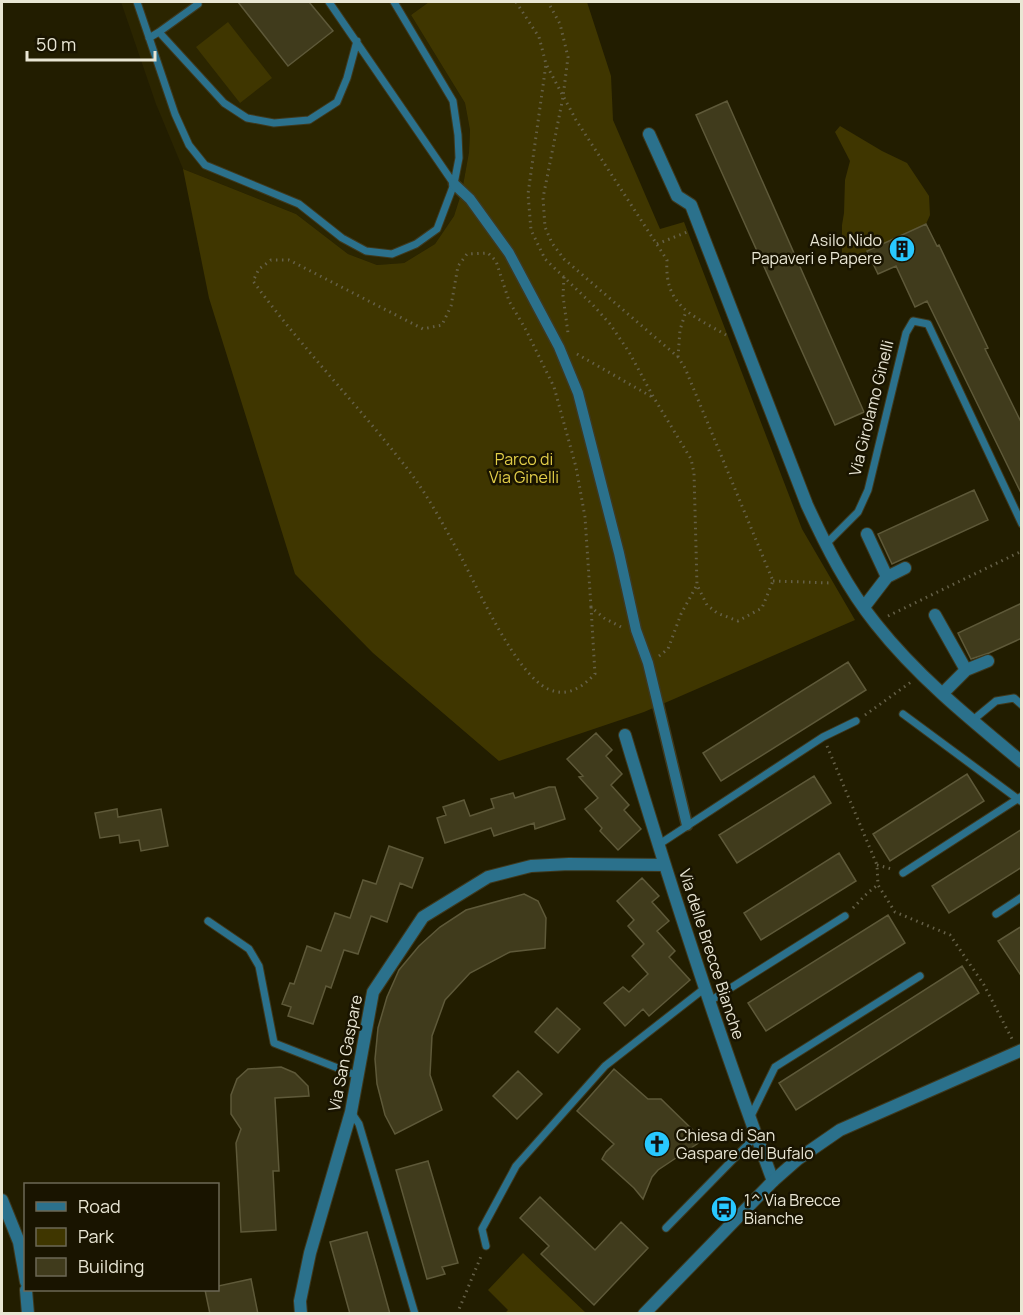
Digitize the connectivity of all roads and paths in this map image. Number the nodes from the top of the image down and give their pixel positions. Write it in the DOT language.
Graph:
graph roads {
  1 [pos="137,2"];
  2 [pos="329,2"];
  3 [pos="394,2"];
  4 [pos="516,2"];
  5 [pos="548,2"];
  6 [pos="198,4"];
  7 [pos="159,32"];
  8 [pos="149,38"];
  9 [pos="357,41"];
  10 [pos="546,64"];
  11 [pos="563,97"];
  12 [pos="649,134"];
  13 [pos="454,184"];
  14 [pos="700,227"];
  15 [pos="657,244"];
  16 [pos="564,277"];
  17 [pos="686,311"];
  18 [pos="559,347"];
  19 [pos="747,347"];
  20 [pos="571,350"];
  21 [pos="678,357"];
  22 [pos="654,398"];
  23 [pos="1022,524"];
  24 [pos="867,534"];
  25 [pos="825,544"];
  26 [pos="1022,551"];
  27 [pos="905,568"];
  28 [pos="887,577"];
  29 [pos="773,581"];
  30 [pos="848,583"];
  31 [pos="697,585"];
  32 [pos="591,607"];
  33 [pos="864,607"];
  34 [pos="935,615"];
  35 [pos="875,623"];
  36 [pos="636,630"];
  37 [pos="988,661"];
  38 [pos="648,663"];
  39 [pos="966,670"];
  40 [pos="921,675"];
  41 [pos="943,693"];
  42 [pos="1022,705"];
  43 [pos="903,714"];
  44 [pos="973,720"];
  45 [pos="856,721"];
  46 [pos="625,735"];
  47 [pos="823,737"];
  48 [pos="1022,762"];
  49 [pos="1020,799"];
  50 [pos="687,825"];
  51 [pos="658,845"];
  52 [pos="665,865"];
  53 [pos="877,865"];
  54 [pos="903,873"];
  55 [pos="878,885"];
  56 [pos="1022,897"];
  57 [pos="856,905"];
  58 [pos="996,914"];
  59 [pos="845,916"];
  60 [pos="208,921"];
  61 [pos="920,976"];
  62 [pos="705,988"];
  63 [pos="710,1001"];
  64 [pos="1020,1051"];
  65 [pos="358,1076"];
  66 [pos="351,1112"];
  67 [pos="750,1118"];
  68 [pos="756,1136"];
  69 [pos="773,1181"];
  70 [pos="2,1200"];
  71 [pos="666,1228"];
  72 [pos="486,1246"];
  73 [pos="24,1271"];
  74 [pos="26,1291"];
  75 [pos="28,1314"];
  76 [pos="301,1314"];
  77 [pos="415,1314"];
  78 [pos="457,1314"];
  79 [pos="645,1314"];
  1 -- 8 [label="lane"];
  2 -- 9 [label="lane"];
  3 -- 13 [label="lane"];
  4 -- 10 [label="path"];
  5 -- 11 [label="path"];
  6 -- 7 [label="lane"];
  7 -- 8 [label="lane"];
  7 -- 9 [label="lane"];
  8 -- 13 [label="lane"];
  9 -- 13 [label="lane"];
  10 -- 11 [label="path"];
  10 -- 16 [label="path"];
  11 -- 15 [label="path"];
  11 -- 21 [label="path"];
  12 -- 14 [label="street"];
  13 -- 18 [label="street"];
  14 -- 15 [label="path"];
  14 -- 19 [label="street"];
  15 -- 17 [label="path"];
  16 -- 20 [label="path"];
  16 -- 22 [label="path"];
  17 -- 19 [label="path"];
  17 -- 21 [label="path"];
  18 -- 20 [label="path"];
  18 -- 36 [label="street"];
  19 -- 25 [label="street"];
  20 -- 22 [label="path"];
  21 -- 29 [label="path"];
  22 -- 31 [label="path"];
  23 -- 25 [label="lane, Via Girolamo Ginelli"];
  24 -- 28 [label="street"];
  25 -- 30 [label="street"];
  26 -- 35 [label="path"];
  27 -- 28 [label="street"];
  28 -- 33 [label="street"];
  29 -- 30 [label="path"];
  29 -- 31 [label="path"];
  30 -- 33 [label="street"];
  31 -- 38 [label="path"];
  32 -- 32 [label="path"];
  32 -- 36 [label="path"];
  33 -- 35 [label="street"];
  34 -- 39 [label="street"];
  35 -- 40 [label="street"];
  36 -- 38 [label="street"];
  37 -- 39 [label="street"];
  38 -- 50 [label="street"];
  39 -- 41 [label="street"];
  40 -- 41 [label="street"];
  40 -- 45 [label="path"];
  41 -- 44 [label="street"];
  42 -- 44 [label="lane"];
  43 -- 49 [label="lane"];
  44 -- 48 [label="street"];
  45 -- 47 [label="lane"];
  46 -- 51 [label="street, Via delle Brecce Bianche"];
  47 -- 50 [label="lane"];
  47 -- 53 [label="path"];
  49 -- 54 [label="lane"];
  50 -- 51 [label="lane"];
  51 -- 52 [label="street, Via delle Brecce Bianche"];
  52 -- 62 [label="street, Via delle Brecce Bianche"];
  52 -- 65 [label="street, Via San Gaspare"];
  53 -- 54 [label="path"];
  53 -- 55 [label="path"];
  55 -- 57 [label="path"];
  55 -- 64 [label="path"];
  56 -- 58 [label="lane"];
  59 -- 63 [label="lane"];
  60 -- 65 [label="lane"];
  61 -- 67 [label="lane"];
  62 -- 63 [label="street, Via delle Brecce Bianche"];
  62 -- 72 [label="lane"];
  63 -- 67 [label="street, Via delle Brecce Bianche"];
  64 -- 69 [label="street"];
  65 -- 66 [label="street, Via San Gaspare"];
  66 -- 76 [label="street, Via San Gaspare"];
  66 -- 77 [label="lane"];
  67 -- 68 [label="street, Via delle Brecce Bianche"];
  68 -- 69 [label="street, Via delle Brecce Bianche"];
  68 -- 71 [label="lane"];
  69 -- 79 [label="street"];
  70 -- 73 [label="street"];
  72 -- 78 [label="path"];
  74 -- 75 [label="street"];
}
